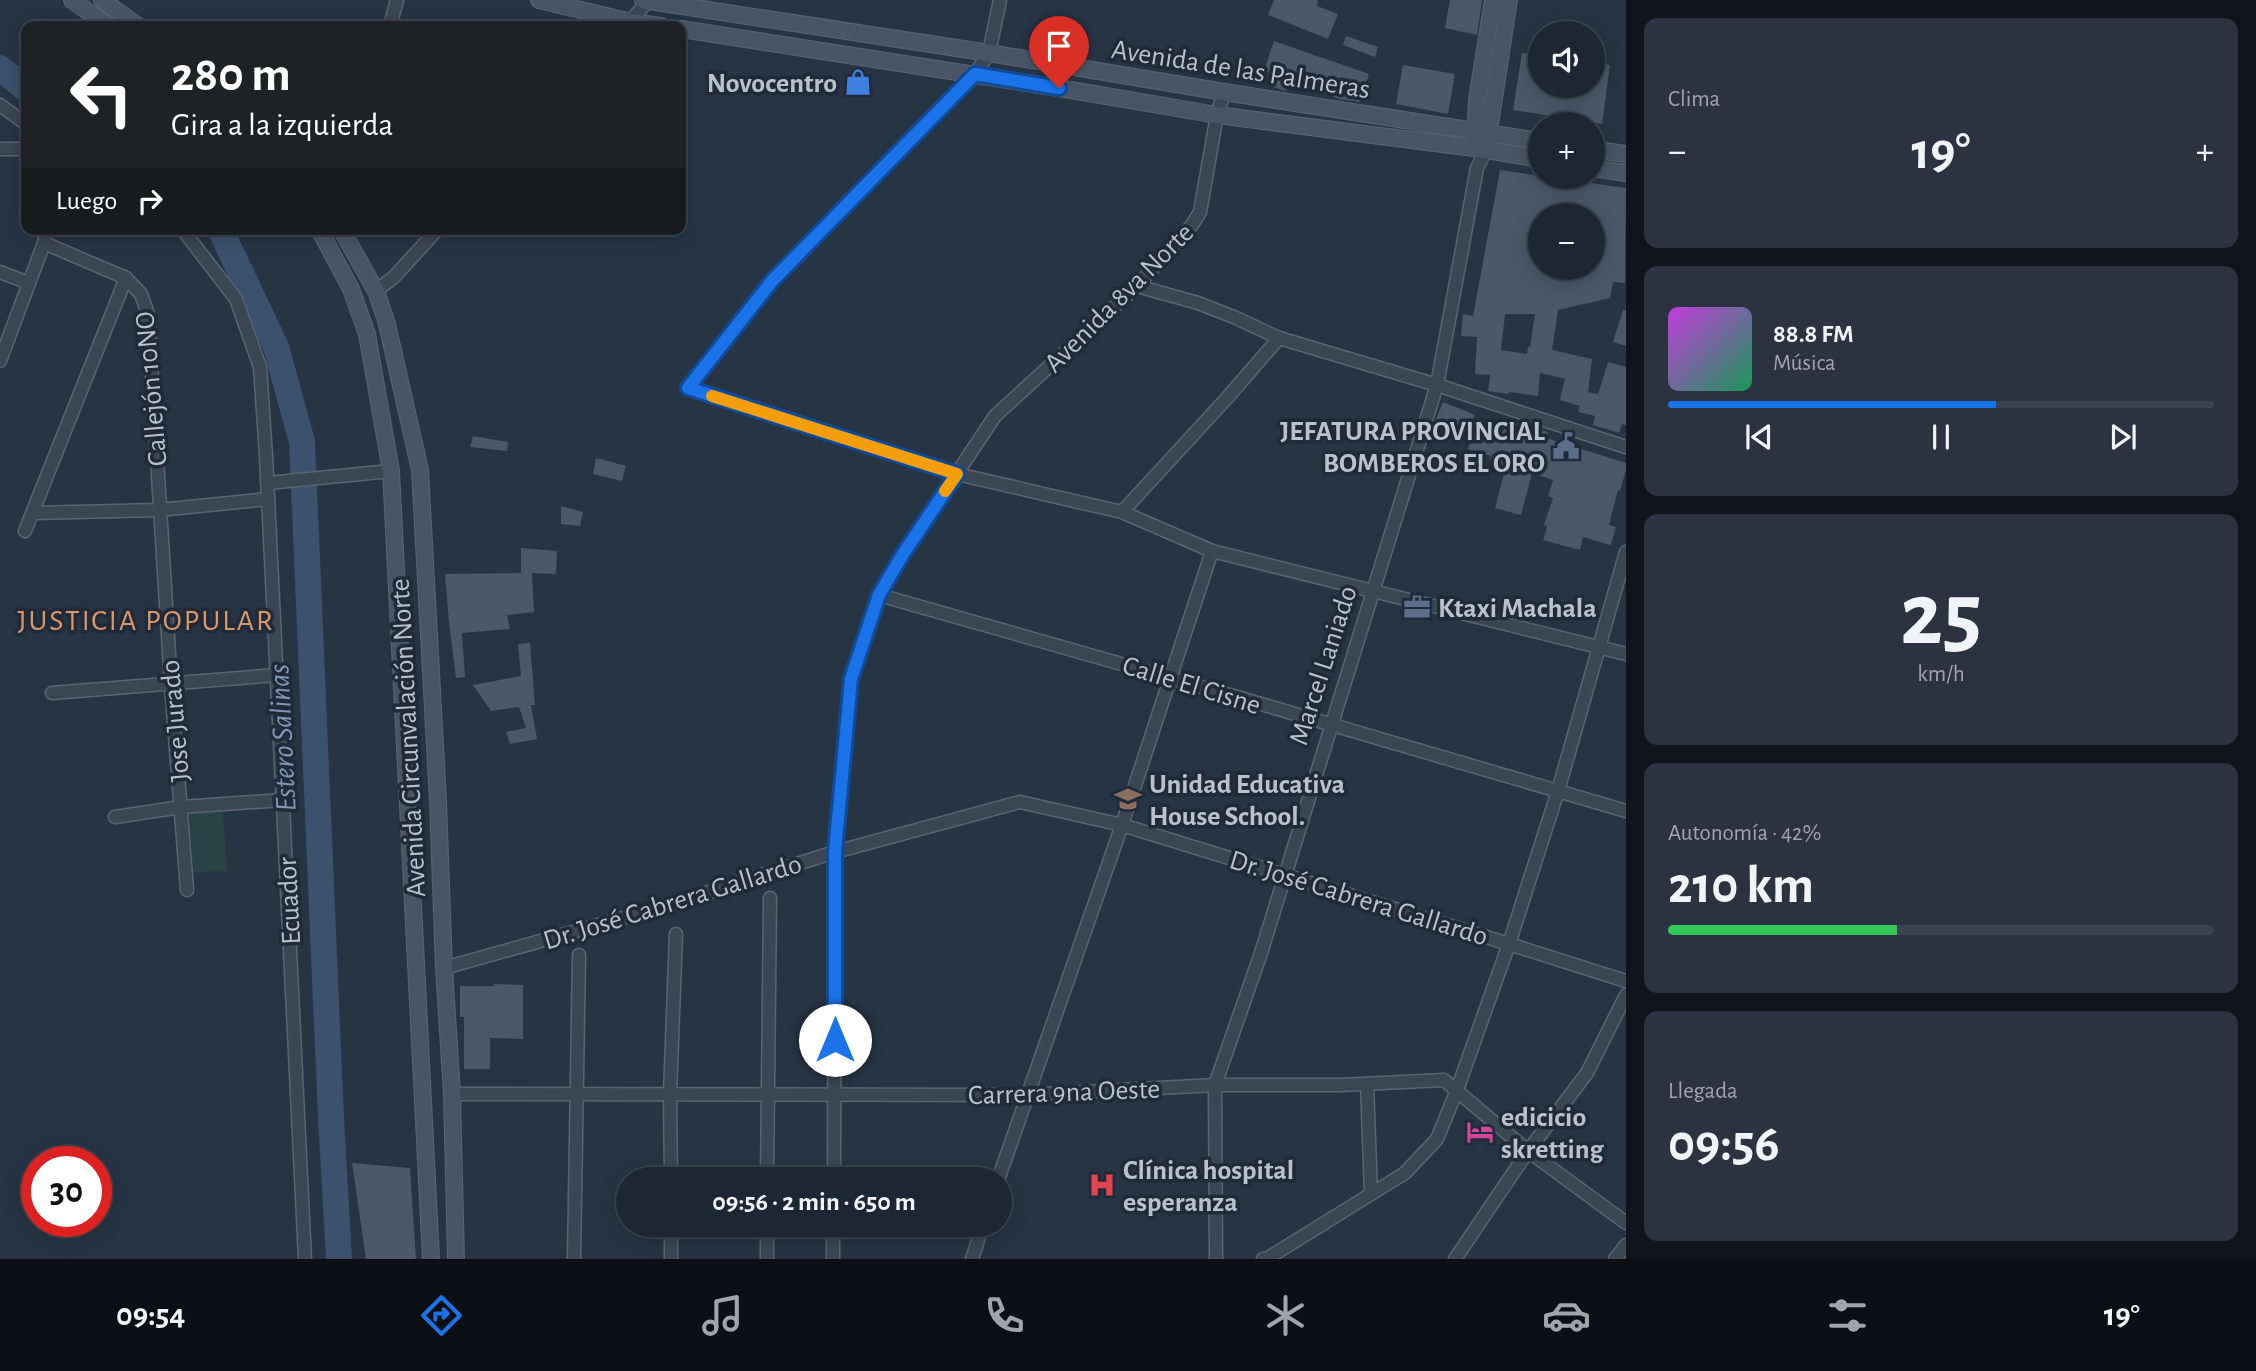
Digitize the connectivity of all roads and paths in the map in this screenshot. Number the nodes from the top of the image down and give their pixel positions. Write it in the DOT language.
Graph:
graph roads {
  1 [pos="72,0"];
  2 [pos="102,0"];
  3 [pos="397,0"];
  4 [pos="539,0"];
  5 [pos="647,0"];
  6 [pos="1000,0"];
  7 [pos="1493,0"];
  8 [pos="1510,0"];
  9 [pos="101,21"];
  10 [pos="131,21"];
  11 [pos="391,21"];
  12 [pos="617,21"];
  13 [pos="630,21"];
  14 [pos="686,30"];
  15 [pos="989,53"];
  16 [pos="975,74"];
  17 [pos="1224,92"];
  18 [pos="0,105"];
  19 [pos="1217,115"];
  20 [pos="21,120"];
  21 [pos="1481,141"];
  22 [pos="1528,141"];
  23 [pos="0,149"];
  24 [pos="21,149"];
  25 [pos="1605,151"];
  26 [pos="1626,154"];
  27 [pos="1528,155"];
  28 [pos="1605,169"];
  29 [pos="1626,173"];
  30 [pos="46,235"];
  31 [pos="187,235"];
  32 [pos="322,235"];
  33 [pos="344,235"];
  34 [pos="432,235"];
  35 [pos="44,243"];
  36 [pos="0,272"];
  37 [pos="126,278"];
  38 [pos="29,283"];
  39 [pos="1137,286"];
  40 [pos="376,291"];
  41 [pos="1279,338"];
  42 [pos="0,361"];
  43 [pos="1437,385"];
  44 [pos="1626,447"];
  45 [pos="391,471"];
  46 [pos="957,474"];
  47 [pos="274,483"];
  48 [pos="268,499"];
  49 [pos="159,510"];
  50 [pos="1122,512"];
  51 [pos="33,513"];
  52 [pos="25,531"];
  53 [pos="1212,551"];
  54 [pos="1626,552"];
  55 [pos="1374,590"];
  56 [pos="879,595"];
  57 [pos="1599,647"];
  58 [pos="1626,654"];
  59 [pos="277,675"];
  60 [pos="1172,677"];
  61 [pos="171,685"];
  62 [pos="52,693"];
  63 [pos="1330,725"];
  64 [pos="1558,791"];
  65 [pos="283,800"];
  66 [pos="181,807"];
  67 [pos="1626,811"];
  68 [pos="115,817"];
  69 [pos="1122,825"];
  70 [pos="835,852"];
  71 [pos="1285,874"];
  72 [pos="187,890"];
  73 [pos="770,898"];
  74 [pos="413,930"];
  75 [pos="442,930"];
  76 [pos="676,933"];
  77 [pos="1509,944"];
  78 [pos="579,955"];
  79 [pos="443,968"];
  80 [pos="1626,981"];
  81 [pos="1626,995"];
  82 [pos="1367,1084"];
  83 [pos="1215,1085"];
  84 [pos="1457,1090"];
  85 [pos="452,1094"];
  86 [pos="576,1094"];
  87 [pos="670,1094"];
  88 [pos="768,1094"];
  89 [pos="835,1094"];
  90 [pos="1026,1095"];
  91 [pos="1528,1151"];
  92 [pos="671,1167"];
  93 [pos="767,1167"];
  94 [pos="834,1167"];
  95 [pos="1002,1167"];
  96 [pos="1371,1194"];
  97 [pos="1626,1223"];
  98 [pos="671,1237"];
  99 [pos="767,1237"];
  100 [pos="833,1237"];
  101 [pos="979,1237"];
  102 [pos="1626,1245"];
  103 [pos="305,1259"];
  104 [pos="431,1259"];
  105 [pos="456,1259"];
  106 [pos="574,1259"];
  107 [pos="671,1259"];
  108 [pos="767,1259"];
  109 [pos="832,1259"];
  110 [pos="972,1259"];
  111 [pos="1216,1259"];
  112 [pos="1263,1259"];
  113 [pos="1455,1259"];
  114 [pos="1615,1259"];
  1 -- 9 [label="main road"];
  2 -- 10 [label="main road"];
  3 -- 11 [label="street"];
  4 -- 12 [label="main road"];
  5 -- 13 [label="street"];
  5 -- 15 [label="main road, Avenida de las Palmeras"];
  6 -- 15 [label="street"];
  7 -- 21 [label="main road, Marcel Laniado"];
  8 -- 21 [label="main road, Marcel Laniado"];
  14 -- 16 [label="main road, Avenida de las Palmeras"];
  15 -- 16 [label="street"];
  15 -- 17 [label="main road, Avenida de las Palmeras"];
  16 -- 19 [label="main road, Avenida de las Palmeras"];
  16 -- 46 [label="street"];
  17 -- 19 [label="street, Avenida 8va Norte"];
  17 -- 21 [label="main road, Avenida de las Palmeras"];
  18 -- 20 [label="street"];
  19 -- 21 [label="main road, Avenida de las Palmeras"];
  19 -- 39 [label="street, Avenida 8va Norte"];
  21 -- 22 [label="main road, Avenida de las Palmeras"];
  21 -- 27 [label="main road, Avenida de las Palmeras"];
  21 -- 43 [label="street, Marcel Laniado"];
  23 -- 24 [label="street"];
  25 -- 26 [label="main road"];
  28 -- 29 [label="main road"];
  30 -- 35 [label="street"];
  31 -- 47 [label="street, Ecuador"];
  32 -- 45 [label="main road, Avenida Circunvalación Norte"];
  33 -- 40 [label="main road, Avenida Circunvalación Norte"];
  34 -- 40 [label="street"];
  35 -- 37 [label="street, Callejón 10NO"];
  35 -- 38 [label="street"];
  36 -- 38 [label="street"];
  37 -- 49 [label="street, Callejón 10NO"];
  37 -- 51 [label="street"];
  38 -- 42 [label="street"];
  39 -- 41 [label="street"];
  39 -- 46 [label="street, Avenida 8va Norte"];
  40 -- 75 [label="main road, Avenida Circunvalación Norte"];
  41 -- 43 [label="street"];
  41 -- 50 [label="street"];
  43 -- 44 [label="street"];
  43 -- 55 [label="street, Marcel Laniado"];
  45 -- 47 [label="street"];
  45 -- 74 [label="main road, Avenida Circunvalación Norte"];
  46 -- 50 [label="street"];
  46 -- 56 [label="street, Avenida 8va Norte"];
  47 -- 48 [label="street, Ecuador"];
  48 -- 49 [label="street"];
  48 -- 59 [label="street, Ecuador"];
  49 -- 51 [label="street"];
  49 -- 61 [label="street, Jose Jurado"];
  50 -- 53 [label="street"];
  51 -- 52 [label="street"];
  53 -- 55 [label="street"];
  53 -- 60 [label="street"];
  54 -- 57 [label="street"];
  55 -- 57 [label="street"];
  55 -- 63 [label="street, Marcel Laniado"];
  56 -- 60 [label="street, Calle El Cisne"];
  56 -- 70 [label="street, Avenida 8va Norte"];
  57 -- 58 [label="street"];
  57 -- 64 [label="street"];
  59 -- 61 [label="street"];
  59 -- 65 [label="street, Ecuador"];
  60 -- 63 [label="street, Calle El Cisne"];
  60 -- 69 [label="street"];
  61 -- 62 [label="street"];
  61 -- 66 [label="street, Jose Jurado"];
  63 -- 64 [label="street, Calle El Cisne"];
  63 -- 71 [label="street, Marcel Laniado"];
  64 -- 67 [label="street, Calle El Cisne"];
  64 -- 77 [label="street"];
  65 -- 66 [label="street"];
  65 -- 103 [label="street, Ecuador"];
  66 -- 68 [label="street"];
  66 -- 72 [label="street, Jose Jurado"];
  69 -- 70 [label="street, Dr. José Cabrera Gallardo"];
  69 -- 71 [label="street, Dr. José Cabrera Gallardo"];
  69 -- 90 [label="street"];
  70 -- 79 [label="street, Dr. José Cabrera Gallardo"];
  70 -- 89 [label="street, Avenida 8va Norte"];
  71 -- 77 [label="street, Dr. José Cabrera Gallardo"];
  71 -- 83 [label="street, Marcel Laniado"];
  73 -- 88 [label="street"];
  74 -- 75 [label="main road"];
  74 -- 104 [label="main road, Avenida Circunvalación Norte"];
  75 -- 79 [label="main road, Avenida Circunvalación Norte"];
  76 -- 87 [label="street"];
  77 -- 80 [label="street, Dr. José Cabrera Gallardo"];
  77 -- 84 [label="street"];
  78 -- 86 [label="street"];
  79 -- 85 [label="main road, Avenida Circunvalación Norte"];
  81 -- 91 [label="street"];
  82 -- 83 [label="street, Carrera 9na Oeste"];
  82 -- 84 [label="street, Carrera 9na Oeste"];
  82 -- 96 [label="street"];
  83 -- 90 [label="street, Carrera 9na Oeste"];
  83 -- 111 [label="street, Marcel Laniado"];
  84 -- 91 [label="street, Carrera 9na Oeste"];
  84 -- 96 [label="street"];
  85 -- 86 [label="street, Carrera 9na Oeste"];
  85 -- 105 [label="main road, Avenida Circunvalación Norte"];
  86 -- 87 [label="street, Carrera 9na Oeste"];
  86 -- 106 [label="street"];
  87 -- 88 [label="street, Carrera 9na Oeste"];
  87 -- 92 [label="street"];
  88 -- 89 [label="street, Carrera 9na Oeste"];
  88 -- 93 [label="street"];
  89 -- 90 [label="street, Carrera 9na Oeste"];
  89 -- 94 [label="street, Avenida 8va Norte"];
  90 -- 95 [label="street"];
  91 -- 97 [label="street, Carrera 9na Oeste"];
  91 -- 113 [label="street"];
  96 -- 112 [label="street"];
  98 -- 107 [label="street"];
  99 -- 108 [label="street"];
  100 -- 109 [label="street"];
  101 -- 110 [label="street"];
  102 -- 114 [label="street"];
}
